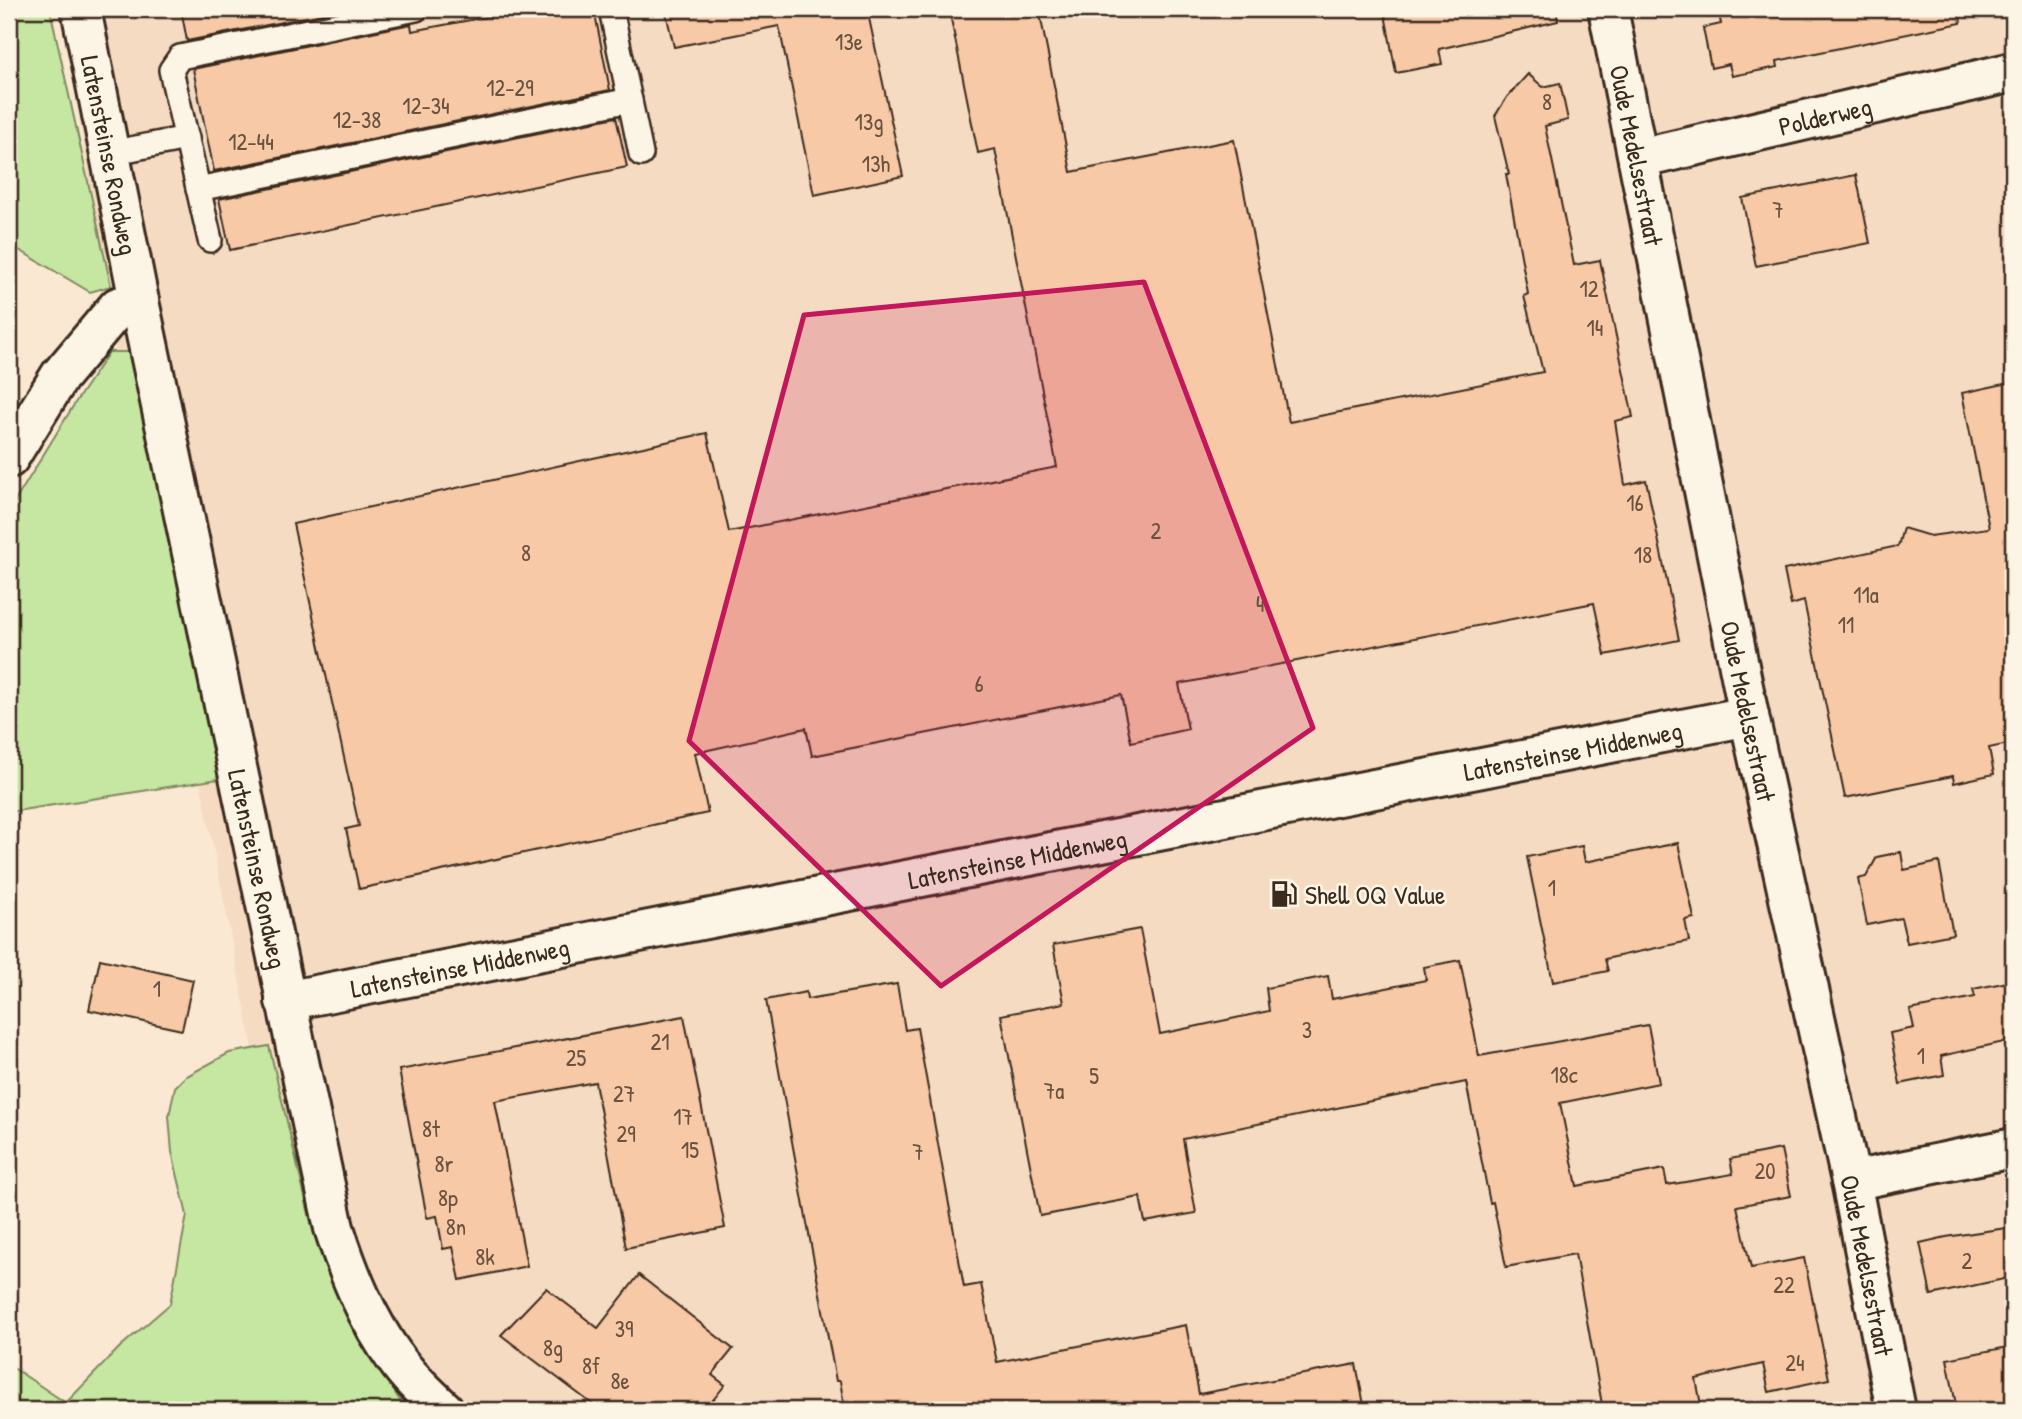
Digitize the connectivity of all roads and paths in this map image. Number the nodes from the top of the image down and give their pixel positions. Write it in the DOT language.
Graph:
graph roads {
  1 [pos="81,9"];
  2 [pos="416,9"];
  3 [pos="611,9"];
  4 [pos="1608,9"];
  5 [pos="2013,72"];
  6 [pos="630,100"];
  7 [pos="187,138"];
  8 [pos="110,153"];
  9 [pos="641,154"];
  10 [pos="1638,159"];
  11 [pos="198,188"];
  12 [pos="210,240"];
  13 [pos="139,301"];
  14 [pos="9,458"];
  15 [pos="1749,716"];
  16 [pos="285,1001"];
  17 [pos="2013,1148"];
  18 [pos="1851,1181"];
  19 [pos="444,1410"];
  20 [pos="1896,1410"];
  1 -- 8 [label="street, Latensteinse Rondweg"];
  2 -- 7 [label="lane"];
  3 -- 6 [label="lane"];
  4 -- 10 [label="street, Oude Medelsestraat"];
  5 -- 10 [label="street, Polderweg"];
  6 -- 9 [label="lane"];
  6 -- 11 [label="lane"];
  7 -- 8 [label="lane"];
  7 -- 11 [label="lane"];
  8 -- 13 [label="street, Latensteinse Rondweg"];
  10 -- 15 [label="street, Oude Medelsestraat"];
  11 -- 12 [label="lane"];
  13 -- 14 [label="street"];
  13 -- 16 [label="street, Latensteinse Rondweg"];
  15 -- 16 [label="street, Latensteinse Middenweg"];
  15 -- 18 [label="street, Oude Medelsestraat"];
  16 -- 19 [label="street, Latensteinse Rondweg"];
  17 -- 18 [label="street"];
  18 -- 20 [label="street, Oude Medelsestraat"];
}
